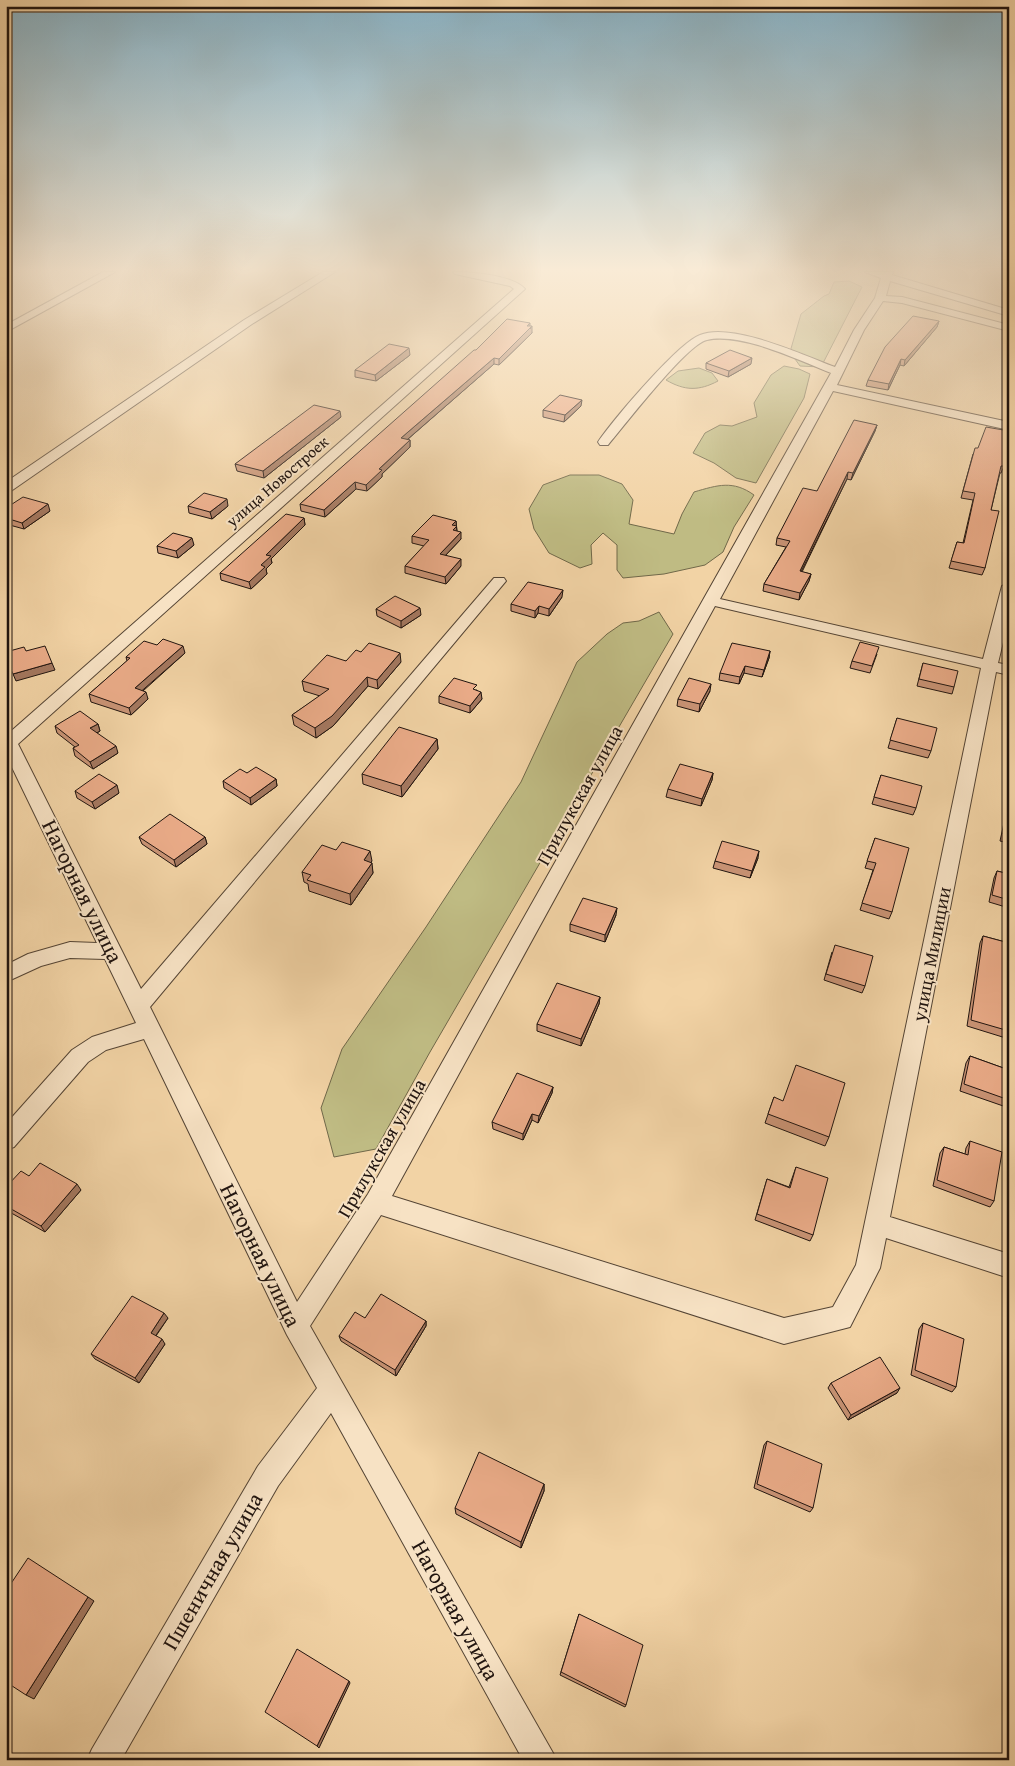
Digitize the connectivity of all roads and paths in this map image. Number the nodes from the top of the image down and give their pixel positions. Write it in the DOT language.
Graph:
graph roads {
  1 [pos="201,354"];
  2 [pos="446,354"];
  3 [pos="680,354"];
  4 [pos="780,354"];
  5 [pos="847,354"];
  6 [pos="834,380"];
  7 [pos="1009,426"];
  8 [pos="604,442"];
  9 [pos="6,488"];
  10 [pos="499,581"];
  11 [pos="1009,586"];
  12 [pos="711,601"];
  13 [pos="999,668"];
  14 [pos="7,739"];
  15 [pos="112,951"];
  16 [pos="6,974"];
  17 [pos="139,1005"];
  18 [pos="150,1028"];
  19 [pos="6,1140"];
  20 [pos="376,1202"];
  21 [pos="876,1224"];
  22 [pos="1009,1266"];
  23 [pos="296,1326"];
  24 [pos="332,1389"];
  25 [pos="102,1760"];
  26 [pos="541,1760"];
  1 -- 9 [label="street"];
  2 -- 14 [label="street, улица Новостроек"];
  3 -- 8 [label="street"];
  4 -- 6 [label="street"];
  5 -- 6 [label="street, Прилукская улица"];
  6 -- 7 [label="street"];
  6 -- 12 [label="street, Прилукская улица"];
  10 -- 17 [label="street"];
  11 -- 13 [label="street, улица Милиции"];
  12 -- 13 [label="street"];
  12 -- 20 [label="street, Прилукская улица"];
  13 -- 21 [label="street, улица Милиции"];
  14 -- 15 [label="street, Нагорная улица"];
  15 -- 16 [label="street"];
  15 -- 17 [label="street, Нагорная улица"];
  17 -- 18 [label="street, Нагорная улица"];
  18 -- 19 [label="street"];
  18 -- 23 [label="street, Нагорная улица"];
  20 -- 21 [label="street, улица Милиции"];
  20 -- 23 [label="street, Прилукская улица"];
  21 -- 22 [label="street"];
  23 -- 24 [label="street, Нагорная улица"];
  24 -- 25 [label="street, Пшеничная улица"];
  24 -- 26 [label="street, Нагорная улица"];
}
